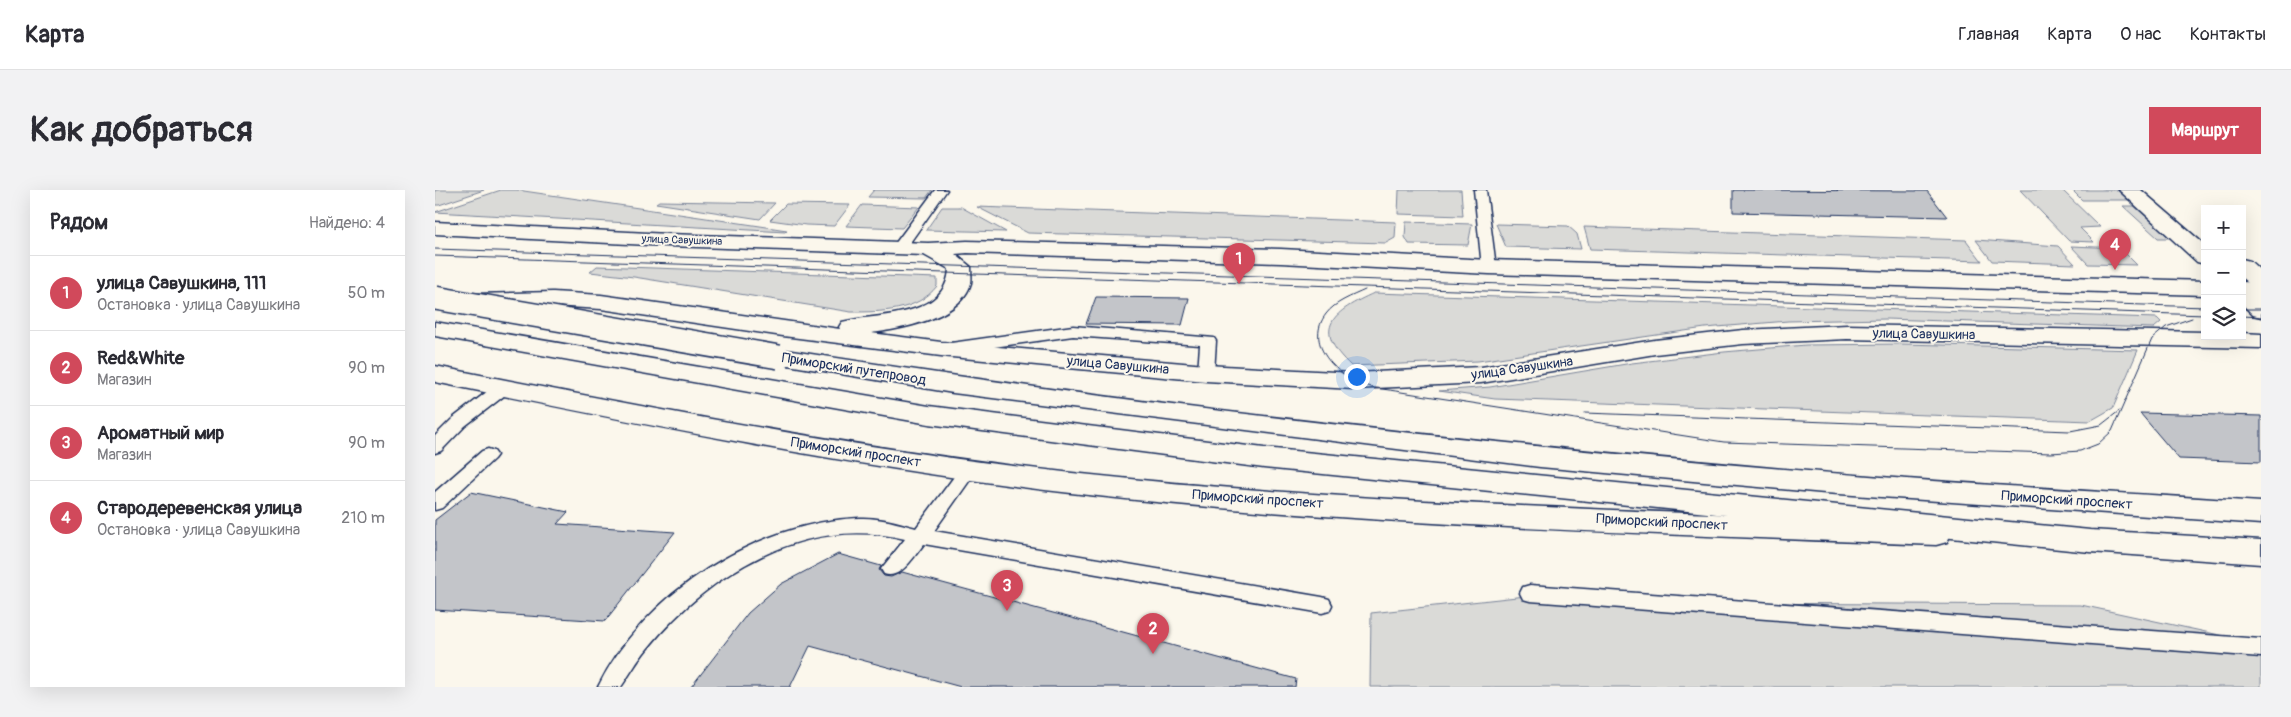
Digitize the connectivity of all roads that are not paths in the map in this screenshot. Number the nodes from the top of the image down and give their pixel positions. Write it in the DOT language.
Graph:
graph roads {
  1 [pos="941,190"];
  2 [pos="1481,190"];
  3 [pos="2129,190"];
  4 [pos="2153,190"];
  5 [pos="435,228"];
  6 [pos="2201,231"];
  7 [pos="899,248"];
  8 [pos="929,249"];
  9 [pos="2201,253"];
  10 [pos="1489,267"];
  11 [pos="2246,269"];
  12 [pos="2261,282"];
  13 [pos="2201,288"];
  14 [pos="2246,290"];
  15 [pos="2261,290"];
  16 [pos="2246,294"];
  17 [pos="435,300"];
  18 [pos="2261,310"];
  19 [pos="435,329"];
  20 [pos="783,329"];
  21 [pos="2261,341"];
  22 [pos="941,349"];
  23 [pos="1206,373"];
  24 [pos="435,374"];
  25 [pos="503,388"];
  26 [pos="1275,426"];
  27 [pos="435,447"];
  28 [pos="488,456"];
  29 [pos="969,470"];
  30 [pos="435,503"];
  31 [pos="2261,514"];
  32 [pos="920,536"];
  33 [pos="2090,541"];
  34 [pos="2261,552"];
  35 [pos="891,569"];
  36 [pos="1530,593"];
  37 [pos="1322,606"];
  38 [pos="2261,648"];
  39 [pos="609,687"];
  1 -- 7 [label="lane"];
  2 -- 10 [label="lane"];
  3 -- 9 [label="main road"];
  4 -- 6 [label="main road"];
  5 -- 7 [label="main road, улица Савушкина"];
  7 -- 8 [label="main road, улица Савушкина"];
  8 -- 10 [label="main road, улица Савушкина"];
  8 -- 20 [label="main road, улица Савушкина"];
  10 -- 13 [label="main road, улица Савушкина"];
  11 -- 12 [label="main road"];
  14 -- 15 [label="main road"];
  16 -- 18 [label="main road"];
  17 -- 20 [label="main road, улица Савушкина"];
  17 -- 26 [label="main road, Приморский путепровод, bridge"];
  19 -- 33 [label="main road, Приморский проспект"];
  20 -- 22 [label="main road, улица Савушкина"];
  21 -- 23 [label="main road, улица Савушкина"];
  22 -- 23 [label="main road, улица Савушкина"];
  22 -- 23 [label="lane"];
  24 -- 25 [label="main road, Приморский проспект"];
  25 -- 27 [label="lane"];
  25 -- 29 [label="main road, Приморский проспект"];
  26 -- 31 [label="main road, Приморский проспект"];
  28 -- 30 [label="lane"];
  29 -- 32 [label="lane"];
  29 -- 33 [label="main road, Приморский проспект"];
  32 -- 35 [label="lane"];
  32 -- 37 [label="lane"];
  32 -- 39 [label="lane"];
  33 -- 34 [label="main road, Приморский проспект"];
  36 -- 38 [label="lane"];
}
